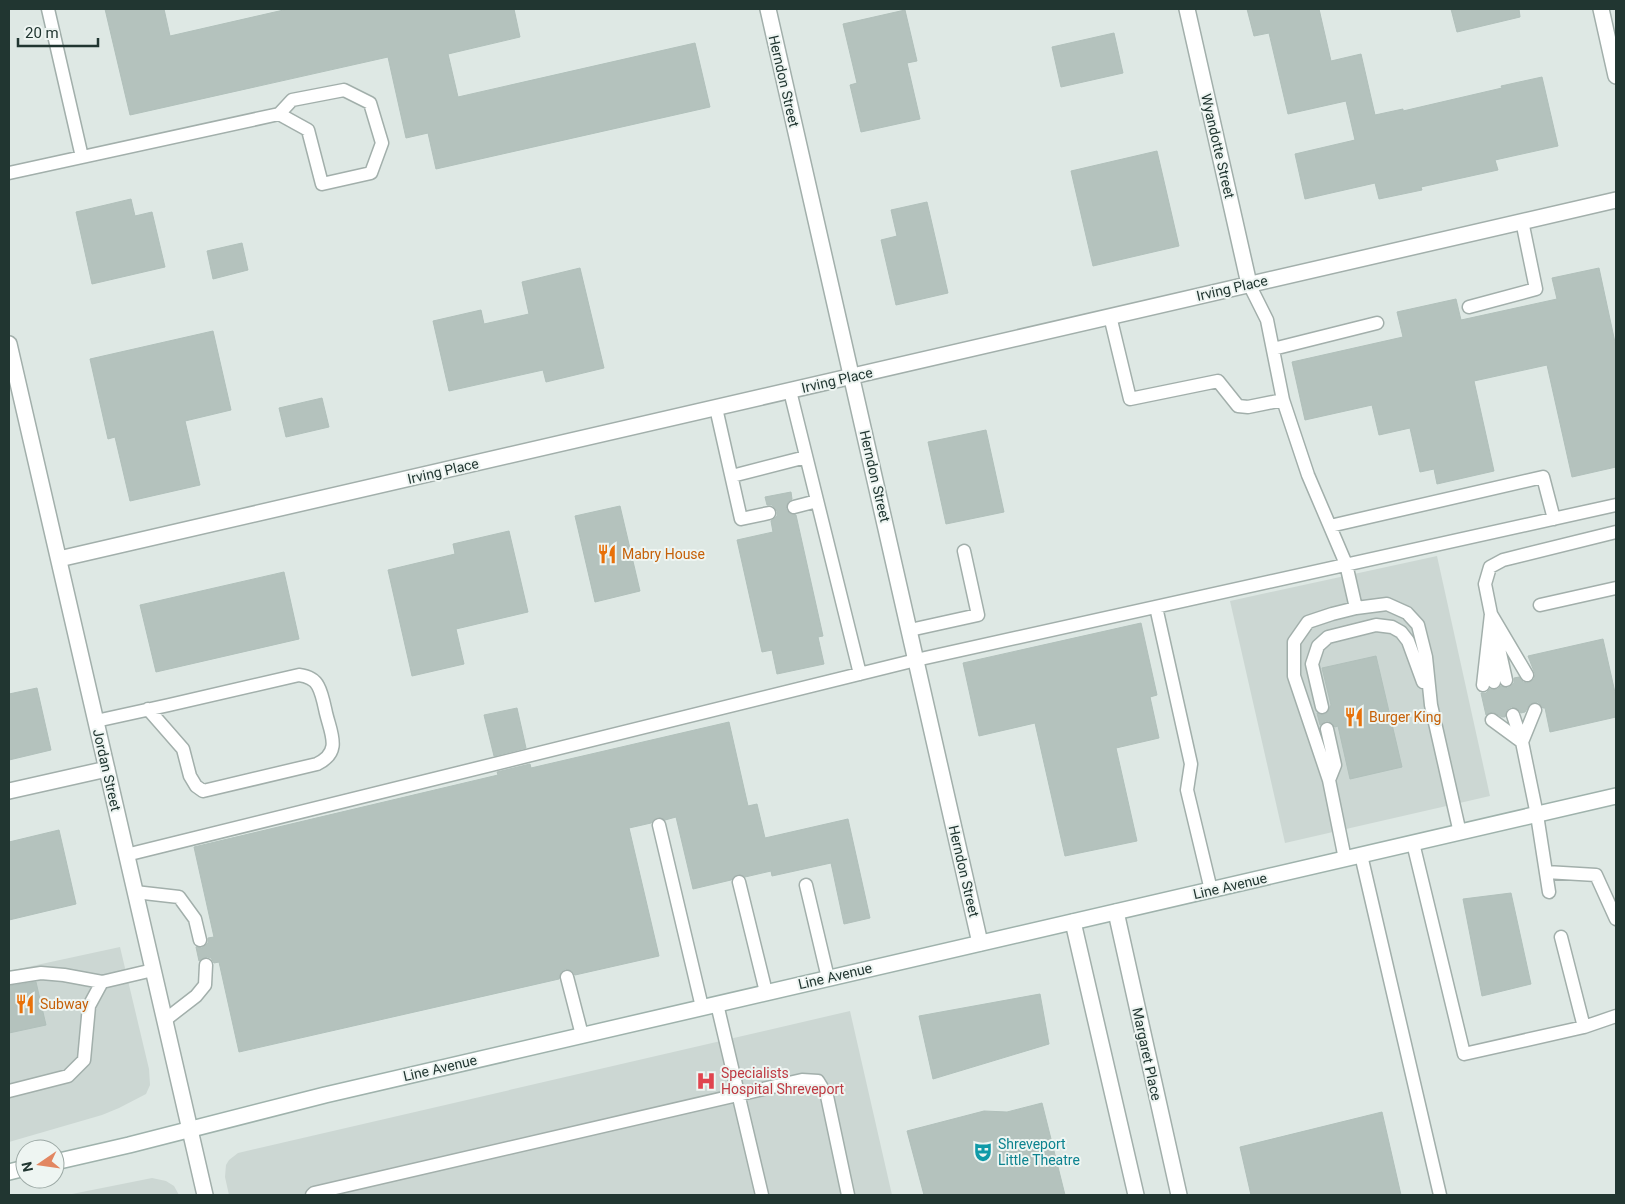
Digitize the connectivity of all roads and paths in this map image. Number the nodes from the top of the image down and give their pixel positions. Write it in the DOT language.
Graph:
graph roads {
  1 [pos="48,9"];
  2 [pos="768,9"];
  3 [pos="1186,9"];
  4 [pos="1601,9"];
  5 [pos="1616,76"];
  6 [pos="279,114"];
  7 [pos="82,157"];
  8 [pos="9,173"];
  9 [pos="1616,200"];
  10 [pos="1522,221"];
  11 [pos="1249,284"];
  12 [pos="1468,307"];
  13 [pos="1110,316"];
  14 [pos="1377,324"];
  15 [pos="9,344"];
  16 [pos="1273,349"];
  17 [pos="852,376"];
  18 [pos="790,391"];
  19 [pos="1283,400"];
  20 [pos="716,408"];
  21 [pos="806,456"];
  22 [pos="732,476"];
  23 [pos="817,501"];
  24 [pos="1616,504"];
  25 [pos="794,506"];
  26 [pos="769,513"];
  27 [pos="1554,518"];
  28 [pos="1330,526"];
  29 [pos="1616,532"];
  30 [pos="964,551"];
  31 [pos="58,559"];
  32 [pos="1346,564"];
  33 [pos="1616,588"];
  34 [pos="1540,605"];
  35 [pos="1156,607"];
  36 [pos="1356,608"];
  37 [pos="1491,614"];
  38 [pos="910,630"];
  39 [pos="916,660"];
  40 [pos="860,674"];
  41 [pos="1506,680"];
  42 [pos="1431,705"];
  43 [pos="1322,707"];
  44 [pos="148,710"];
  45 [pos="1530,711"];
  46 [pos="96,722"];
  47 [pos="1327,728"];
  48 [pos="1522,742"];
  49 [pos="107,768"];
  50 [pos="1329,780"];
  51 [pos="9,792"];
  52 [pos="1616,796"];
  53 [pos="1537,815"];
  54 [pos="659,826"];
  55 [pos="1460,832"];
  56 [pos="1413,843"];
  57 [pos="126,855"];
  58 [pos="1361,856"];
  59 [pos="1345,859"];
  60 [pos="1546,872"];
  61 [pos="739,882"];
  62 [pos="806,885"];
  63 [pos="1211,890"];
  64 [pos="135,892"];
  65 [pos="1549,892"];
  66 [pos="1116,912"];
  67 [pos="1616,919"];
  68 [pos="1074,922"];
  69 [pos="1561,937"];
  70 [pos="200,940"];
  71 [pos="980,943"];
  72 [pos="206,965"];
  73 [pos="153,970"];
  74 [pos="568,977"];
  75 [pos="9,978"];
  76 [pos="828,978"];
  77 [pos="102,982"];
  78 [pos="766,992"];
  79 [pos="717,1004"];
  80 [pos="702,1007"];
  81 [pos="1616,1016"];
  82 [pos="165,1020"];
  83 [pos="1584,1028"];
  84 [pos="582,1035"];
  85 [pos="9,1091"];
  86 [pos="738,1094"];
  87 [pos="190,1130"];
  88 [pos="65,1160"];
  89 [pos="205,1195"];
  90 [pos="312,1195"];
  91 [pos="762,1195"];
  92 [pos="848,1195"];
  93 [pos="1136,1195"];
  94 [pos="1179,1195"];
  95 [pos="1440,1195"];
  1 -- 7 [label="lane"];
  2 -- 17 [label="street, Herndon Street"];
  3 -- 11 [label="street, Wyandotte Street"];
  4 -- 5 [label="street"];
  6 -- 6 [label="lane"];
  6 -- 7 [label="lane"];
  7 -- 8 [label="lane"];
  9 -- 10 [label="street, Irving Place"];
  10 -- 11 [label="street, Irving Place"];
  10 -- 12 [label="lane"];
  11 -- 13 [label="street, Irving Place"];
  11 -- 16 [label="lane"];
  13 -- 17 [label="street, Irving Place"];
  13 -- 19 [label="lane"];
  14 -- 16 [label="lane"];
  15 -- 31 [label="street, Jordan Street"];
  16 -- 19 [label="lane"];
  17 -- 18 [label="street, Irving Place"];
  17 -- 38 [label="street, Herndon Street"];
  18 -- 20 [label="street, Irving Place"];
  18 -- 21 [label="lane"];
  19 -- 28 [label="lane"];
  20 -- 22 [label="lane"];
  20 -- 31 [label="street, Irving Place"];
  21 -- 22 [label="lane"];
  21 -- 23 [label="lane"];
  22 -- 26 [label="lane"];
  23 -- 25 [label="lane"];
  23 -- 40 [label="lane"];
  24 -- 27 [label="lane"];
  27 -- 28 [label="lane"];
  27 -- 32 [label="lane"];
  28 -- 32 [label="lane"];
  29 -- 37 [label="lane"];
  30 -- 38 [label="lane"];
  31 -- 46 [label="street, Jordan Street"];
  32 -- 35 [label="lane"];
  32 -- 36 [label="lane"];
  33 -- 34 [label="lane"];
  35 -- 39 [label="lane"];
  35 -- 63 [label="lane"];
  36 -- 42 [label="lane"];
  36 -- 50 [label="lane"];
  37 -- 41 [label="lane"];
  37 -- 41 [label="lane"];
  37 -- 41 [label="lane"];
  38 -- 39 [label="street, Herndon Street"];
  39 -- 40 [label="lane"];
  39 -- 71 [label="street, Herndon Street"];
  40 -- 57 [label="lane"];
  42 -- 43 [label="lane"];
  42 -- 55 [label="lane"];
  44 -- 44 [label="lane"];
  44 -- 46 [label="lane"];
  45 -- 48 [label="lane"];
  46 -- 49 [label="street, Jordan Street"];
  47 -- 50 [label="lane"];
  48 -- 48 [label="lane"];
  48 -- 53 [label="lane"];
  49 -- 51 [label="street"];
  49 -- 57 [label="street, Jordan Street"];
  50 -- 59 [label="lane"];
  52 -- 53 [label="street, Line Avenue"];
  53 -- 55 [label="street, Line Avenue"];
  53 -- 60 [label="lane"];
  54 -- 80 [label="lane"];
  55 -- 56 [label="street, Line Avenue"];
  56 -- 58 [label="street, Line Avenue"];
  56 -- 83 [label="lane"];
  57 -- 64 [label="street, Jordan Street"];
  58 -- 59 [label="street, Line Avenue"];
  58 -- 95 [label="lane"];
  59 -- 63 [label="street, Line Avenue"];
  60 -- 65 [label="lane"];
  60 -- 67 [label="lane"];
  61 -- 78 [label="lane"];
  62 -- 76 [label="lane"];
  63 -- 66 [label="street, Line Avenue"];
  64 -- 70 [label="lane"];
  64 -- 73 [label="street, Jordan Street"];
  66 -- 68 [label="street, Line Avenue"];
  66 -- 94 [label="street, Margaret Place"];
  68 -- 71 [label="street, Line Avenue"];
  68 -- 93 [label="street"];
  69 -- 83 [label="lane"];
  71 -- 76 [label="street, Line Avenue"];
  72 -- 82 [label="lane"];
  73 -- 77 [label="lane"];
  73 -- 82 [label="street, Jordan Street"];
  74 -- 84 [label="lane"];
  75 -- 77 [label="lane"];
  76 -- 78 [label="street, Line Avenue"];
  77 -- 85 [label="lane"];
  78 -- 79 [label="street, Line Avenue"];
  79 -- 80 [label="street, Line Avenue"];
  79 -- 86 [label="lane"];
  80 -- 84 [label="street, Line Avenue"];
  81 -- 83 [label="lane"];
  82 -- 87 [label="street, Jordan Street"];
  84 -- 87 [label="street, Line Avenue"];
  86 -- 90 [label="lane"];
  86 -- 91 [label="lane"];
  86 -- 92 [label="lane"];
  87 -- 88 [label="street, Line Avenue"];
  87 -- 89 [label="street, Jordan Street"];
}
